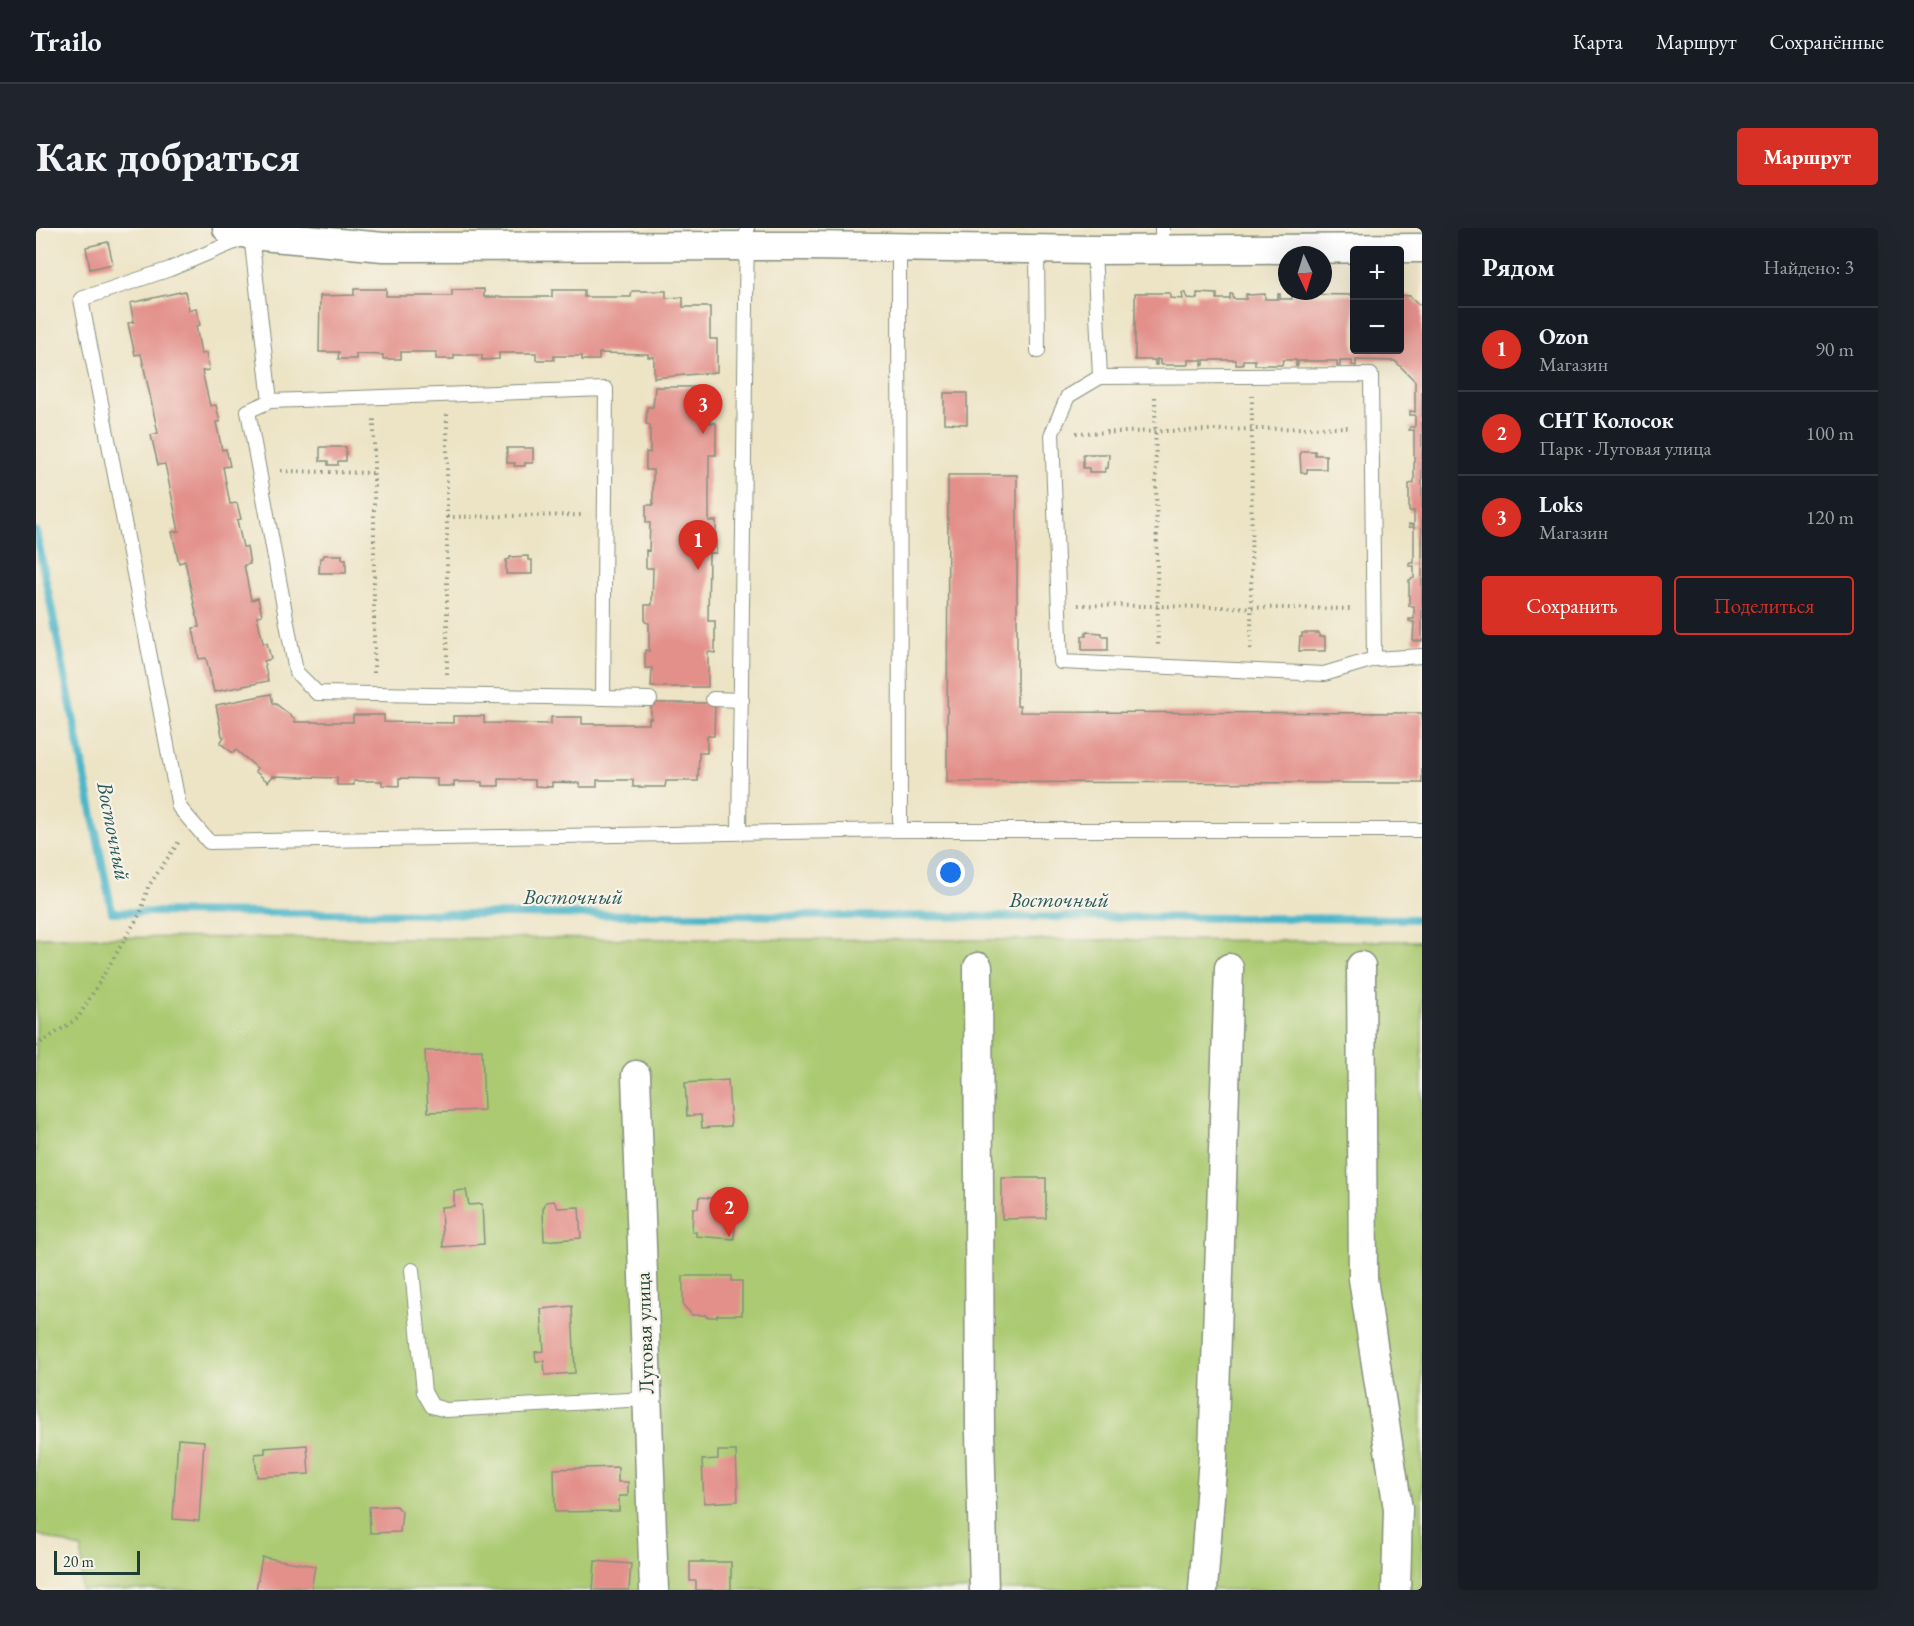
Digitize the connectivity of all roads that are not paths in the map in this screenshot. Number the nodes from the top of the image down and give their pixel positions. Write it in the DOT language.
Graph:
graph roads {
  1 [pos="239,232"];
  2 [pos="747,237"];
  3 [pos="806,237"];
  4 [pos="1162,239"];
  5 [pos="899,247"];
  6 [pos="1422,248"];
  7 [pos="1037,250"];
  8 [pos="1094,250"];
  9 [pos="1038,351"];
  10 [pos="1100,377"];
  11 [pos="270,401"];
  12 [pos="1422,656"];
  13 [pos="1374,659"];
  14 [pos="603,698"];
  15 [pos="650,699"];
  16 [pos="714,699"];
  17 [pos="742,700"];
  18 [pos="900,830"];
  19 [pos="1422,830"];
  20 [pos="739,832"];
  21 [pos="1361,966"];
  22 [pos="978,967"];
  23 [pos="1229,968"];
  24 [pos="636,1075"];
  25 [pos="412,1270"];
  26 [pos="646,1399"];
  27 [pos="654,1590"];
  28 [pos="984,1590"];
  29 [pos="1203,1590"];
  30 [pos="1396,1590"];
  1 -- 2 [label="street"];
  1 -- 11 [label="lane"];
  1 -- 20 [label="lane"];
  2 -- 3 [label="street"];
  2 -- 17 [label="lane"];
  3 -- 5 [label="street"];
  4 -- 6 [label="street"];
  4 -- 8 [label="street"];
  5 -- 7 [label="street"];
  5 -- 18 [label="lane"];
  7 -- 8 [label="street"];
  7 -- 9 [label="lane"];
  8 -- 10 [label="lane"];
  10 -- 13 [label="lane"];
  10 -- 13 [label="lane"];
  11 -- 14 [label="lane"];
  11 -- 14 [label="lane"];
  12 -- 13 [label="lane"];
  14 -- 15 [label="lane"];
  16 -- 17 [label="lane"];
  17 -- 20 [label="lane"];
  18 -- 19 [label="lane"];
  18 -- 20 [label="lane"];
  21 -- 30 [label="street"];
  22 -- 28 [label="street"];
  23 -- 29 [label="street"];
  24 -- 26 [label="street, Луговая улица"];
  25 -- 26 [label="lane"];
  26 -- 27 [label="street, Луговая улица"];
}
